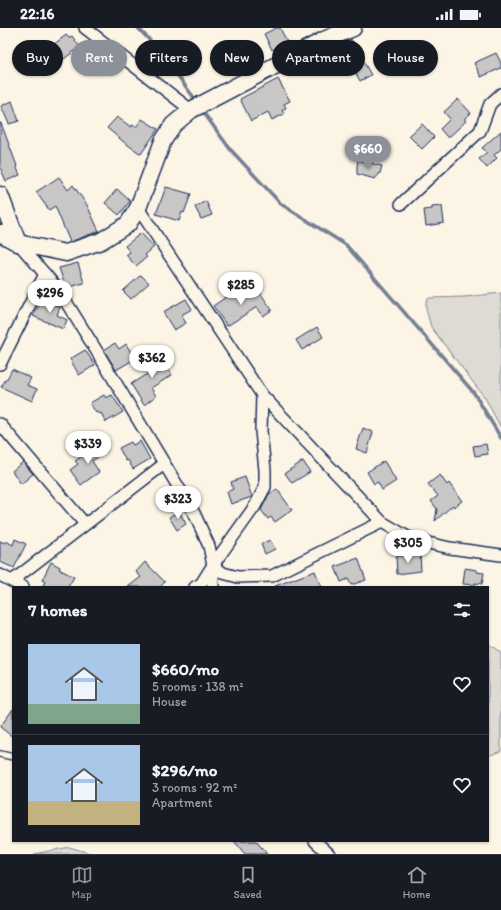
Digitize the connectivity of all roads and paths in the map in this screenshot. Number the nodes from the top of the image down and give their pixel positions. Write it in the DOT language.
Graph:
graph roads {
  1 [pos="85,28"];
  2 [pos="353,28"];
  3 [pos="501,94"];
  4 [pos="191,110"];
  5 [pos="0,195"];
  6 [pos="401,204"];
  7 [pos="138,208"];
  8 [pos="0,233"];
  9 [pos="18,243"];
  10 [pos="45,274"];
  11 [pos="0,364"];
  12 [pos="262,395"];
  13 [pos="0,424"];
  14 [pos="164,464"];
  15 [pos="382,522"];
  16 [pos="85,524"];
  17 [pos="501,556"];
  18 [pos="213,565"];
  19 [pos="0,575"];
  20 [pos="12,580"];
  21 [pos="21,586"];
  22 [pos="197,586"];
  23 [pos="213,586"];
  24 [pos="0,754"];
  25 [pos="12,757"];
  26 [pos="316,842"];
  27 [pos="329,854"];
  1 -- 4 [label="street"];
  2 -- 4 [label="street"];
  3 -- 6 [label="street"];
  4 -- 7 [label="street"];
  5 -- 9 [label="street"];
  7 -- 9 [label="street"];
  7 -- 12 [label="street"];
  8 -- 9 [label="street"];
  9 -- 10 [label="street"];
  10 -- 11 [label="street"];
  10 -- 14 [label="street"];
  12 -- 15 [label="street"];
  12 -- 18 [label="street"];
  13 -- 16 [label="street"];
  14 -- 16 [label="street"];
  14 -- 18 [label="street"];
  15 -- 17 [label="street"];
  15 -- 18 [label="street"];
  16 -- 20 [label="street"];
  18 -- 22 [label="street"];
  18 -- 23 [label="street"];
  19 -- 20 [label="street"];
  20 -- 21 [label="street"];
  24 -- 25 [label="lane"];
  26 -- 27 [label="street"];
}
